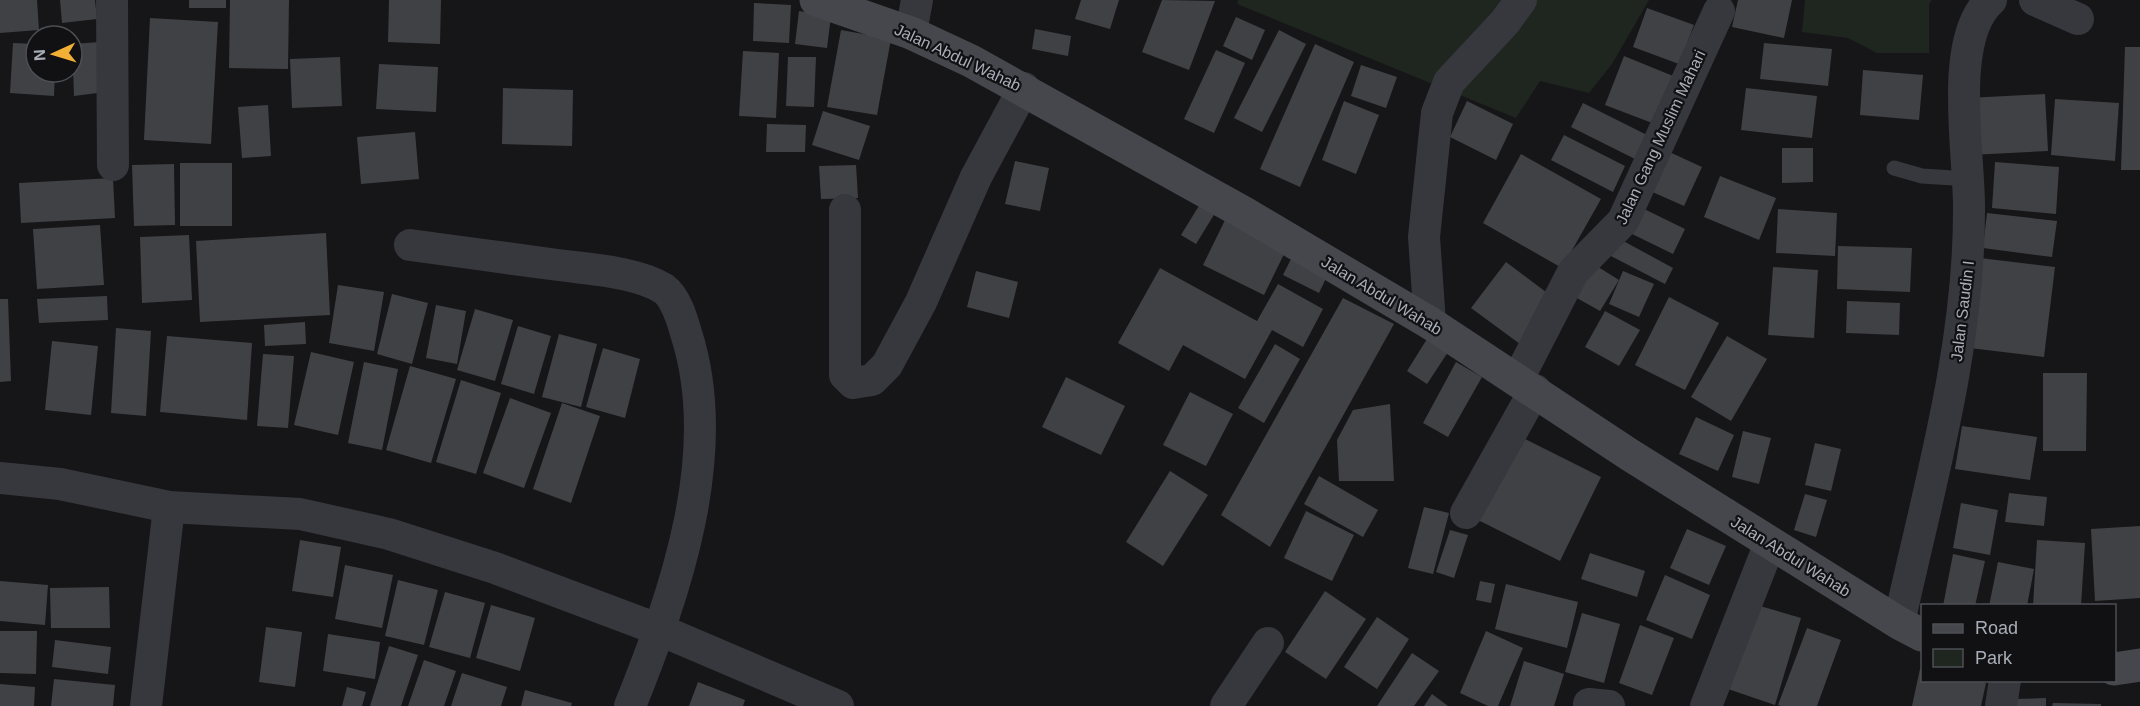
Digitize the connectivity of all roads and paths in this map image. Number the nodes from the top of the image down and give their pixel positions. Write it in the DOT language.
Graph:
graph roads {
  1 [pos="112,0"];
  2 [pos="816,0"];
  3 [pos="917,0"];
  4 [pos="1521,0"];
  5 [pos="1991,0"];
  6 [pos="2035,0"];
  7 [pos="1719,11"];
  8 [pos="2078,20"];
  9 [pos="910,33"];
  10 [pos="1024,88"];
  11 [pos="114,165"];
  12 [pos="1894,168"];
  13 [pos="1969,179"];
  14 [pos="845,210"];
  15 [pos="410,245"];
  16 [pos="1430,323"];
  17 [pos="1527,385"];
  18 [pos="0,478"];
  19 [pos="169,507"];
  20 [pos="1466,513"];
  21 [pos="1770,543"];
  22 [pos="1911,629"];
  23 [pos="660,630"];
  24 [pos="1268,644"];
  25 [pos="2140,665"];
  26 [pos="2116,669"];
  27 [pos="2005,682"];
  28 [pos="153,704"];
  29 [pos="630,706"];
  30 [pos="838,706"];
  31 [pos="1226,706"];
  32 [pos="1706,706"];
  33 [pos="2001,706"];
  1 -- 11 [label="street"];
  2 -- 9 [label="street, Jalan Abdul Wahab"];
  3 -- 9 [label="street"];
  4 -- 16 [label="street"];
  5 -- 13 [label="street, Jalan Saudin I"];
  6 -- 8 [label="street"];
  7 -- 17 [label="street, Jalan Gang Muslim Mahari"];
  9 -- 10 [label="street, Jalan Abdul Wahab"];
  10 -- 14 [label="street"];
  10 -- 16 [label="street, Jalan Abdul Wahab"];
  12 -- 13 [label="lane"];
  13 -- 22 [label="street, Jalan Saudin I"];
  15 -- 23 [label="street"];
  16 -- 17 [label="street, Jalan Abdul Wahab"];
  17 -- 20 [label="street, Jalan Gang Muslim Mahari"];
  17 -- 21 [label="street, Jalan Abdul Wahab"];
  18 -- 19 [label="street"];
  19 -- 23 [label="street"];
  19 -- 28 [label="street"];
  21 -- 22 [label="street, Jalan Abdul Wahab"];
  21 -- 32 [label="street"];
  23 -- 29 [label="street"];
  23 -- 30 [label="street"];
  24 -- 31 [label="street"];
  25 -- 26 [label="street"];
  27 -- 33 [label="street"];
}
